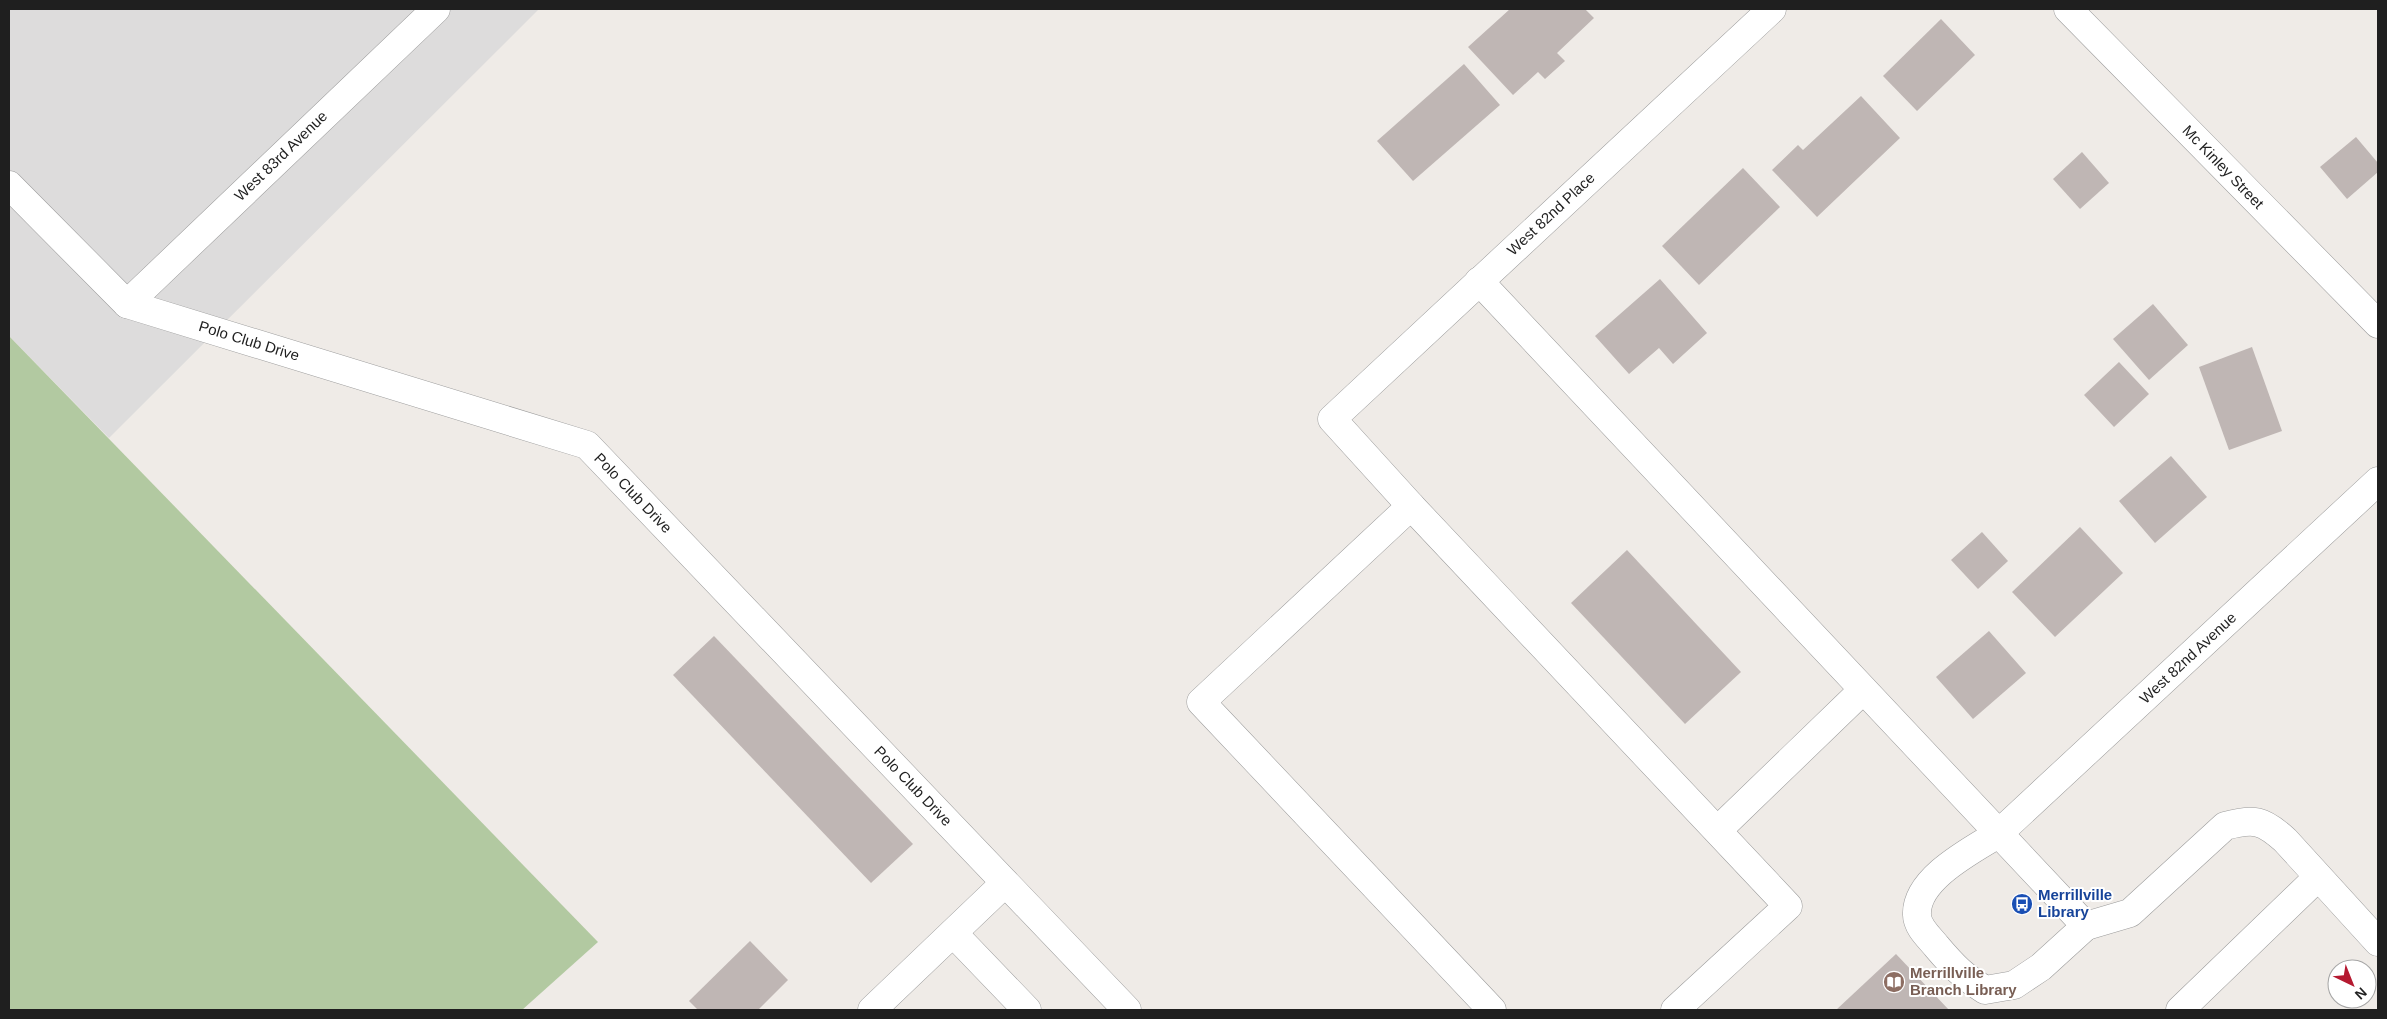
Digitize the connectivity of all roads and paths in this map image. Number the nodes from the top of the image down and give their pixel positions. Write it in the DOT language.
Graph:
graph roads {
  1 [pos="436,9"];
  2 [pos="1772,9"];
  3 [pos="2068,9"];
  4 [pos="9,185"];
  5 [pos="1479,281"];
  6 [pos="127,304"];
  7 [pos="2378,324"];
  8 [pos="2378,481"];
  9 [pos="1411,506"];
  10 [pos="1863,690"];
  11 [pos="1718,830"];
  12 [pos="1998,834"];
  13 [pos="2318,877"];
  14 [pos="1005,883"];
  15 [pos="2086,926"];
  16 [pos="954,933"];
  17 [pos="2378,942"];
  18 [pos="872,1010"];
  19 [pos="1027,1010"];
  20 [pos="1127,1010"];
  21 [pos="1492,1010"];
  22 [pos="1675,1010"];
  23 [pos="2180,1010"];
  1 -- 6 [label="street, West 83rd Avenue"];
  2 -- 5 [label="street, West 82nd Place"];
  3 -- 7 [label="street, Mc Kinley Street"];
  4 -- 6 [label="street, Polo Club Drive"];
  5 -- 9 [label="street, West 82nd Place"];
  5 -- 10 [label="street"];
  6 -- 14 [label="street, Polo Club Drive"];
  8 -- 12 [label="street, West 82nd Avenue"];
  9 -- 11 [label="street"];
  9 -- 21 [label="street"];
  10 -- 11 [label="street"];
  10 -- 12 [label="street"];
  11 -- 22 [label="street"];
  12 -- 15 [label="street"];
  12 -- 15 [label="street"];
  13 -- 15 [label="street"];
  13 -- 17 [label="street"];
  13 -- 23 [label="street"];
  14 -- 16 [label="street"];
  14 -- 20 [label="street, Polo Club Drive"];
  16 -- 18 [label="street"];
  16 -- 19 [label="street"];
}
